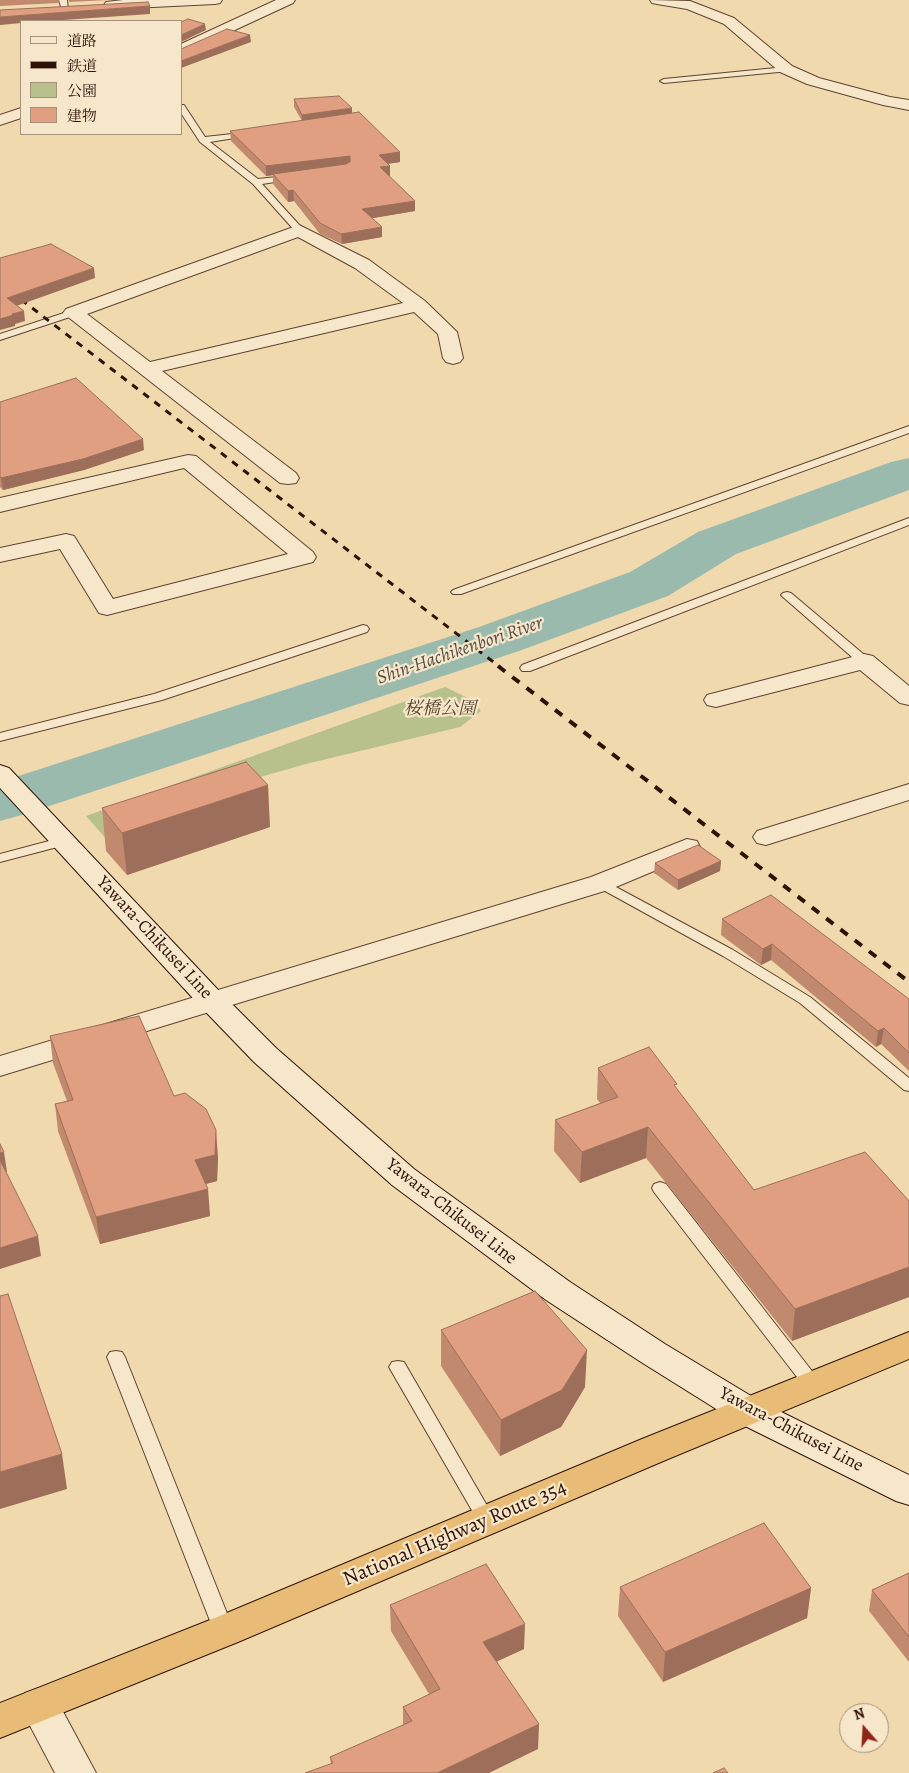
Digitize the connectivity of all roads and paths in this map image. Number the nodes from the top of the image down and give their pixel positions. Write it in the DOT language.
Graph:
graph roads {
  1 [pos="215,0"];
  2 [pos="288,0"];
  3 [pos="663,0"];
  4 [pos="68,5"];
  5 [pos="95,6"];
  6 [pos="46,9"];
  7 [pos="182,50"];
  8 [pos="786,68"];
  9 [pos="664,81"];
  10 [pos="909,105"];
  11 [pos="182,108"];
  12 [pos="20,113"];
  13 [pos="0,120"];
  14 [pos="261,132"];
  15 [pos="203,140"];
  16 [pos="301,176"];
  17 [pos="256,182"];
  18 [pos="299,230"];
  19 [pos="418,305"];
  20 [pos="73,313"];
  21 [pos="0,337"];
  22 [pos="454,358"];
  23 [pos="146,369"];
  24 [pos="909,429"];
  25 [pos="288,478"];
  26 [pos="0,505"];
  27 [pos="909,521"];
  28 [pos="4,548"];
  29 [pos="457,592"];
  30 [pos="787,595"];
  31 [pos="363,629"];
  32 [pos="864,661"];
  33 [pos="526,668"];
  34 [pos="909,698"];
  35 [pos="716,700"];
  36 [pos="0,737"];
  37 [pos="0,773"];
  38 [pos="909,792"];
  39 [pos="59,836"];
  40 [pos="766,837"];
  41 [pos="687,847"];
  42 [pos="0,858"];
  43 [pos="601,882"];
  44 [pos="211,1000"];
  45 [pos="0,1066"];
  46 [pos="909,1086"];
  47 [pos="660,1188"];
  48 [pos="909,1345"];
  49 [pos="116,1356"];
  50 [pos="398,1367"];
  51 [pos="812,1385"];
  52 [pos="749,1412"];
  53 [pos="909,1491"];
  54 [pos="487,1521"];
  55 [pos="224,1630"];
  56 [pos="39,1705"];
  57 [pos="0,1721"];
  58 [pos="76,1773"];
  1 -- 5 [label="street"];
  2 -- 7 [label="street"];
  3 -- 8 [label="street"];
  4 -- 6 [label="street"];
  8 -- 9 [label="lane"];
  8 -- 10 [label="street"];
  11 -- 15 [label="lane"];
  12 -- 13 [label="street"];
  14 -- 15 [label="lane"];
  15 -- 17 [label="lane"];
  16 -- 17 [label="lane"];
  17 -- 18 [label="lane"];
  18 -- 19 [label="street"];
  18 -- 20 [label="street"];
  19 -- 22 [label="street"];
  19 -- 23 [label="street"];
  20 -- 21 [label="lane"];
  20 -- 23 [label="street"];
  23 -- 25 [label="street"];
  24 -- 29 [label="lane"];
  26 -- 28 [label="street"];
  27 -- 33 [label="lane"];
  30 -- 32 [label="lane"];
  31 -- 36 [label="lane"];
  32 -- 34 [label="street"];
  32 -- 35 [label="street"];
  37 -- 39 [label="street, Yawara-Chikusei Line"];
  38 -- 40 [label="street"];
  39 -- 42 [label="lane"];
  39 -- 44 [label="street, Yawara-Chikusei Line"];
  41 -- 43 [label="street"];
  43 -- 44 [label="street"];
  43 -- 46 [label="lane"];
  44 -- 45 [label="street"];
  44 -- 52 [label="street, Yawara-Chikusei Line"];
  47 -- 51 [label="lane"];
  48 -- 51 [label="highway, National Highway Route 354"];
  49 -- 55 [label="lane"];
  50 -- 54 [label="lane"];
  51 -- 52 [label="highway, National Highway Route 354"];
  52 -- 53 [label="street, Yawara-Chikusei Line"];
  52 -- 54 [label="highway, National Highway Route 354"];
  54 -- 55 [label="highway, National Highway Route 354"];
  55 -- 56 [label="highway, National Highway Route 354"];
  56 -- 57 [label="highway, National Highway Route 354"];
  56 -- 58 [label="street"];
}
